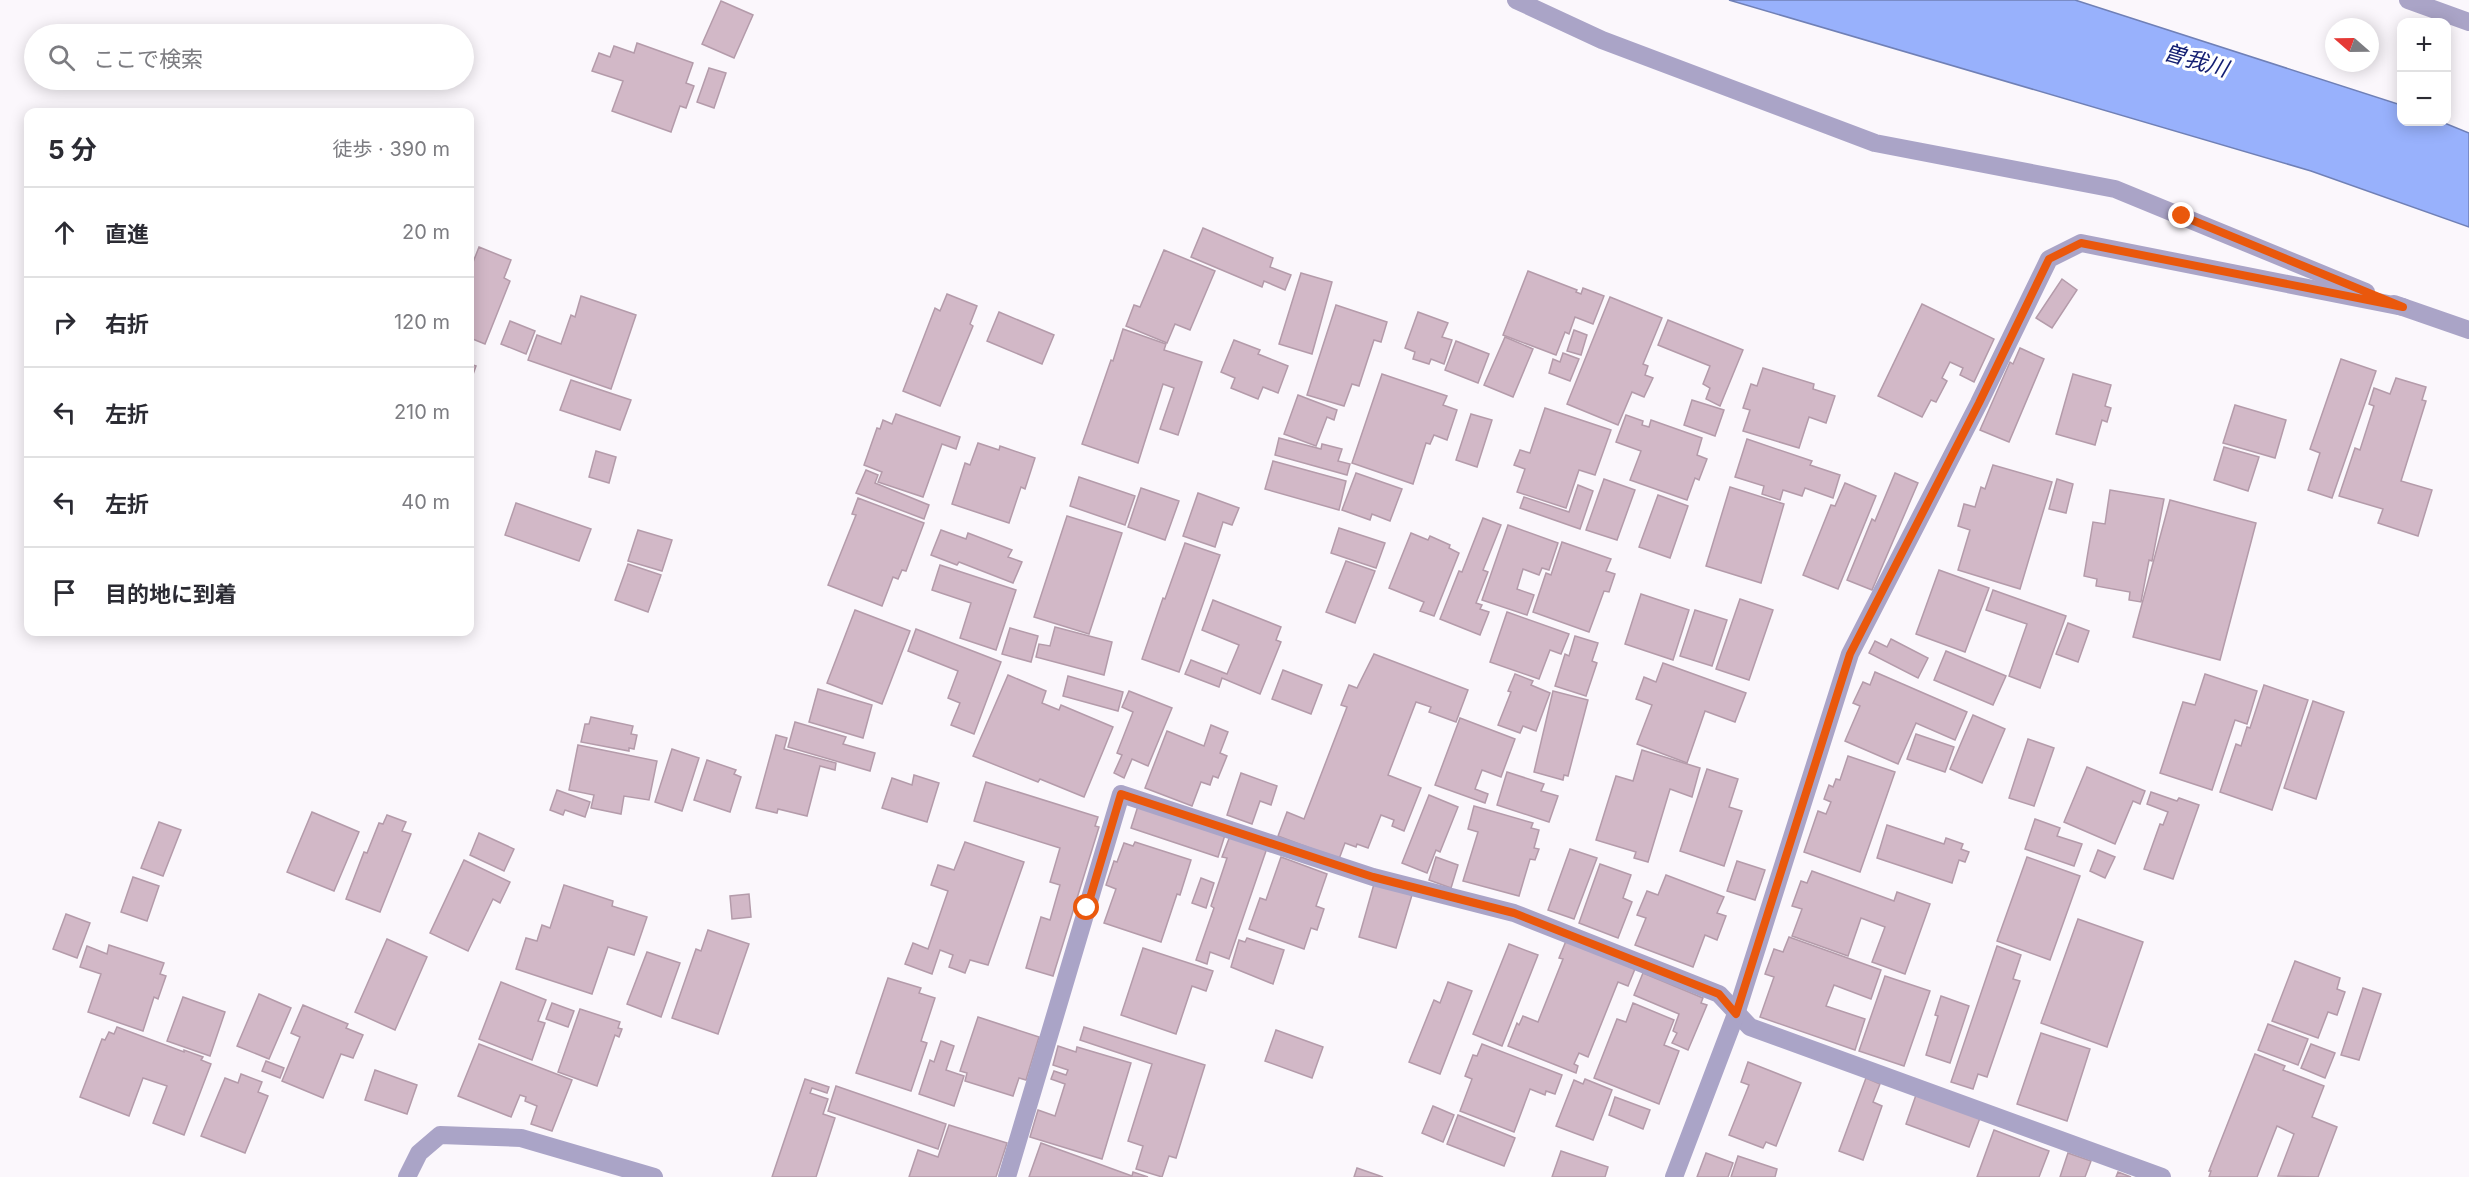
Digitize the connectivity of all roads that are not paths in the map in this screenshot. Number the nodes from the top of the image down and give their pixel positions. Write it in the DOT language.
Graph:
graph roads {
  1 [pos="1516,0"];
  2 [pos="2409,0"];
  3 [pos="2469,22"];
  4 [pos="2403,307"];
  5 [pos="2469,330"];
  6 [pos="1736,1014"];
  7 [pos="407,1177"];
  8 [pos="654,1177"];
  9 [pos="1007,1177"];
  10 [pos="1674,1177"];
  11 [pos="2162,1177"];
  1 -- 4 [label="street"];
  2 -- 3 [label="street"];
  4 -- 5 [label="street"];
  4 -- 6 [label="street"];
  6 -- 9 [label="street"];
  6 -- 10 [label="street"];
  6 -- 11 [label="street"];
  7 -- 8 [label="street"];
}
